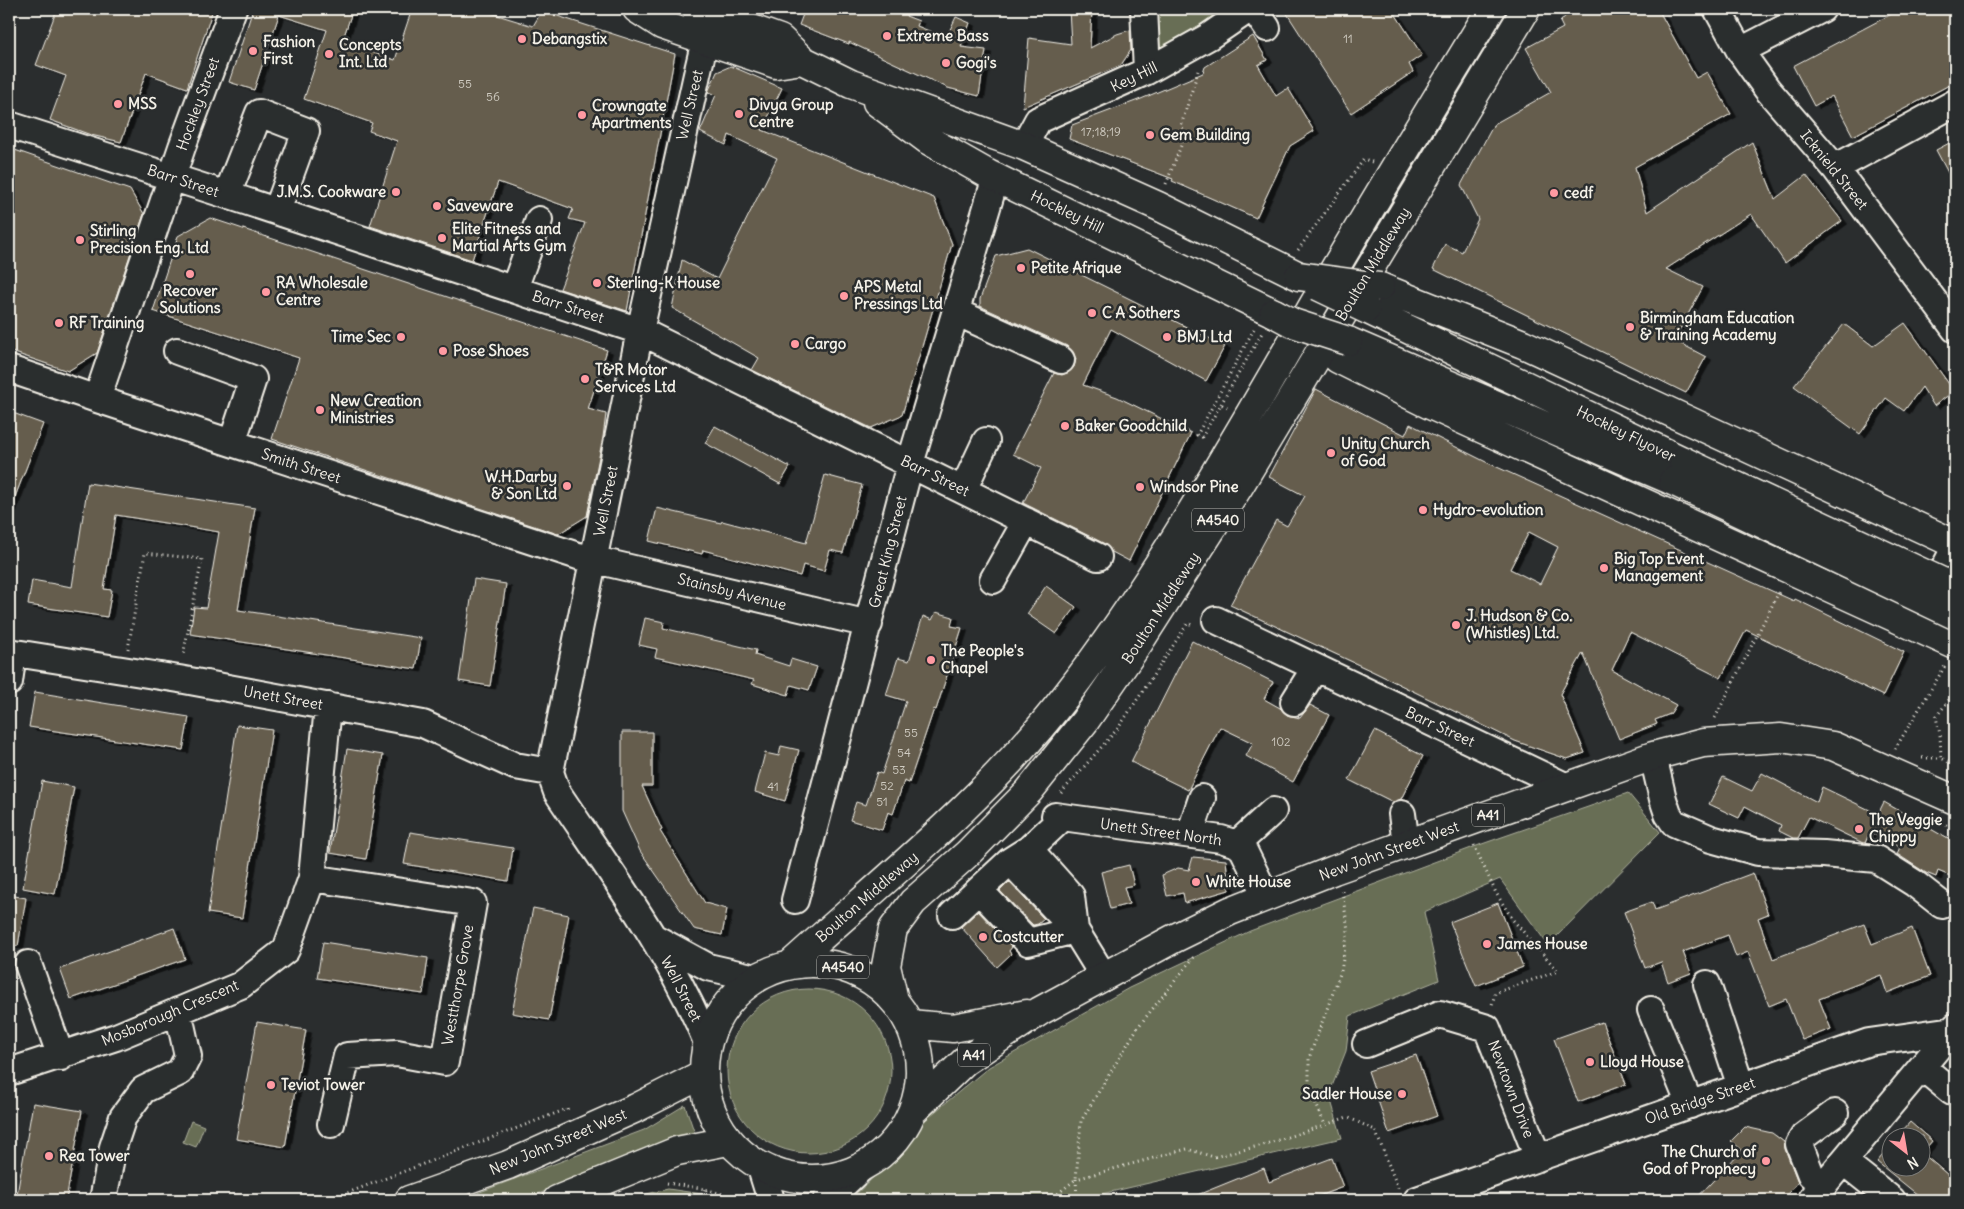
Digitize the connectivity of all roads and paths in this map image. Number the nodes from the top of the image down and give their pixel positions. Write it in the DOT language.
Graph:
graph roads {
  1 [pos="233,9"];
  2 [pos="638,9"];
  3 [pos="1144,9"];
  4 [pos="1249,9"];
  5 [pos="1491,9"];
  6 [pos="1526,9"];
  7 [pos="1717,9"];
  8 [pos="1822,9"];
  9 [pos="706,18"];
  10 [pos="1208,38"];
  11 [pos="1740,51"];
  12 [pos="1147,72"];
  13 [pos="852,84"];
  14 [pos="1955,103"];
  15 [pos="9,125"];
  16 [pos="1024,146"];
  17 [pos="1378,164"];
  18 [pos="1835,168"];
  19 [pos="172,177"];
  20 [pos="996,177"];
  21 [pos="227,195"];
  22 [pos="1158,206"];
  23 [pos="277,211"];
  24 [pos="539,220"];
  25 [pos="1292,272"];
  26 [pos="514,289"];
  27 [pos="1373,298"];
  28 [pos="956,312"];
  29 [pos="1277,315"];
  30 [pos="1955,329"];
  31 [pos="640,331"];
  32 [pos="1343,350"];
  33 [pos="177,351"];
  34 [pos="1061,360"];
  35 [pos="9,369"];
  36 [pos="97,399"];
  37 [pos="1221,404"];
  38 [pos="1234,411"];
  39 [pos="986,441"];
  40 [pos="232,443"];
  41 [pos="910,464"];
  42 [pos="1678,471"];
  43 [pos="962,490"];
  44 [pos="1026,521"];
  45 [pos="1955,544"];
  46 [pos="1955,548"];
  47 [pos="1098,557"];
  48 [pos="595,559"];
  49 [pos="1789,568"];
  50 [pos="993,580"];
  51 [pos="1955,588"];
  52 [pos="1955,616"];
  53 [pos="1216,620"];
  54 [pos="869,624"];
  55 [pos="1914,628"];
  56 [pos="11,652"];
  57 [pos="1950,655"];
  58 [pos="1315,668"];
  59 [pos="124,670"];
  60 [pos="178,679"];
  61 [pos="9,682"];
  62 [pos="1955,692"];
  63 [pos="1294,702"];
  64 [pos="328,706"];
  65 [pos="1703,743"];
  66 [pos="1653,756"];
  67 [pos="1955,765"];
  68 [pos="1883,769"];
  69 [pos="550,772"];
  70 [pos="1565,786"];
  71 [pos="1202,798"];
  72 [pos="1955,800"];
  73 [pos="1059,809"];
  74 [pos="1272,811"];
  75 [pos="1402,814"];
  76 [pos="1466,823"];
  77 [pos="1190,834"];
  78 [pos="1237,844"];
  79 [pos="1406,844"];
  80 [pos="1001,875"];
  81 [pos="312,878"];
  82 [pos="1266,896"];
  83 [pos="795,900"];
  84 [pos="1942,905"];
  85 [pos="952,915"];
  86 [pos="1061,934"];
  87 [pos="654,937"];
  88 [pos="1199,950"];
  89 [pos="28,964"];
  90 [pos="790,965"];
  91 [pos="1104,977"];
  92 [pos="756,978"];
  93 [pos="1707,984"];
  94 [pos="894,1000"];
  95 [pos="1651,1010"];
  96 [pos="178,1011"];
  97 [pos="1040,1011"];
  98 [pos="910,1024"];
  99 [pos="1487,1028"];
  100 [pos="1954,1028"];
  101 [pos="707,1042"];
  102 [pos="1366,1044"];
  103 [pos="61,1056"];
  104 [pos="1922,1067"];
  105 [pos="9,1072"];
  106 [pos="703,1074"];
  107 [pos="1741,1087"];
  108 [pos="1954,1098"];
  109 [pos="1690,1105"];
  110 [pos="567,1109"];
  111 [pos="914,1109"];
  112 [pos="1835,1113"];
  113 [pos="330,1124"];
  114 [pos="1325,1125"];
  115 [pos="728,1141"];
  116 [pos="1538,1158"];
  117 [pos="1844,1162"];
  118 [pos="761,1168"];
  119 [pos="859,1170"];
  120 [pos="1076,1180"];
  121 [pos="664,1182"];
  122 [pos="705,1189"];
  123 [pos="1818,1193"];
  124 [pos="1453,1194"];
  125 [pos="103,1200"];
  126 [pos="329,1200"];
  127 [pos="408,1200"];
  128 [pos="557,1200"];
  129 [pos="702,1200"];
  130 [pos="742,1200"];
  131 [pos="770,1200"];
  132 [pos="828,1200"];
  133 [pos="1050,1200"];
  134 [pos="1077,1200"];
  135 [pos="1417,1200"];
  136 [pos="1892,1200"];
  1 -- 19 [label="street, Hockley Street"];
  2 -- 9 [label="main road, Hockley Hill"];
  3 -- 12 [label="street"];
  4 -- 10 [label="street, Key Hill"];
  5 -- 90 [label="main road, Boulton Middleway / A4540"];
  6 -- 94 [label="main road, Boulton Middleway / A4540"];
  7 -- 11 [label="street, Icknield Street"];
  8 -- 11 [label="street"];
  9 -- 13 [label="main road, Hockley Hill"];
  9 -- 31 [label="street, Well Street"];
  10 -- 12 [label="street, Key Hill"];
  10 -- 22 [label="path"];
  11 -- 18 [label="street, Icknield Street"];
  12 -- 16 [label="street, Key Hill"];
  13 -- 16 [label="main road, Hockley Hill"];
  13 -- 20 [label="main road, Hockley Hill"];
  14 -- 18 [label="street"];
  15 -- 19 [label="street, Barr Street"];
  16 -- 22 [label="main road, Hockley Hill"];
  17 -- 25 [label="path"];
  18 -- 30 [label="street, Icknield Street"];
  19 -- 21 [label="street, Barr Street"];
  19 -- 36 [label="street, Hockley Street"];
  20 -- 28 [label="street, Great King Street"];
  20 -- 29 [label="main road, Hockley Hill"];
  21 -- 23 [label="street, Barr Street"];
  21 -- 23 [label="street"];
  22 -- 25 [label="main road, Hockley Hill"];
  23 -- 26 [label="street, Barr Street"];
  24 -- 26 [label="street"];
  25 -- 27 [label="main road, Hockley Hill, bridge"];
  26 -- 31 [label="street, Barr Street"];
  27 -- 42 [label="main road, Hockley Flyover"];
  27 -- 45 [label="main road"];
  28 -- 34 [label="street"];
  28 -- 41 [label="street, Great King Street"];
  29 -- 32 [label="main road, Hockley Flyover, bridge"];
  29 -- 37 [label="path"];
  29 -- 37 [label="path"];
  31 -- 41 [label="street, Barr Street"];
  31 -- 48 [label="street, Well Street"];
  32 -- 42 [label="main road, Hockley Flyover"];
  32 -- 49 [label="main road"];
  33 -- 40 [label="street"];
  35 -- 36 [label="street, Smith Street"];
  36 -- 40 [label="street, Smith Street"];
  37 -- 38 [label="path"];
  39 -- 43 [label="street"];
  40 -- 48 [label="street, Smith Street"];
  41 -- 43 [label="street, Barr Street"];
  41 -- 54 [label="street, Great King Street"];
  42 -- 51 [label="main road, Hockley Flyover, bridge"];
  42 -- 52 [label="main road, Hockley Flyover, bridge"];
  43 -- 44 [label="street, Barr Street"];
  44 -- 47 [label="street, Barr Street"];
  44 -- 50 [label="street"];
  46 -- 55 [label="street"];
  48 -- 54 [label="street, Stainsby Avenue"];
  48 -- 69 [label="street, Well Street"];
  49 -- 55 [label="main road"];
  49 -- 65 [label="path"];
  53 -- 58 [label="street, Barr Street"];
  53 -- 73 [label="path"];
  54 -- 83 [label="street, Great King Street"];
  55 -- 57 [label="main road"];
  56 -- 59 [label="street, Unett Street"];
  56 -- 61 [label="street"];
  57 -- 68 [label="path"];
  58 -- 63 [label="street"];
  58 -- 70 [label="street, Barr Street"];
  59 -- 60 [label="street, Unett Street"];
  59 -- 60 [label="path"];
  60 -- 64 [label="street, Unett Street"];
  62 -- 67 [label="path"];
  64 -- 69 [label="street, Unett Street"];
  64 -- 81 [label="street, Mosborough Crescent"];
  65 -- 66 [label="main road, New John Street West / A41"];
  65 -- 68 [label="main road, New John Street West / A41"];
  66 -- 70 [label="main road, New John Street West / A41"];
  66 -- 84 [label="street"];
  68 -- 72 [label="main road, New John Street West / A41"];
  69 -- 87 [label="street, Well Street"];
  70 -- 76 [label="main road, New John Street West / A41"];
  71 -- 77 [label="street"];
  73 -- 77 [label="street, Unett Street North"];
  73 -- 80 [label="street"];
  74 -- 78 [label="street"];
  75 -- 79 [label="street"];
  76 -- 79 [label="main road, New John Street West / A41"];
  76 -- 99 [label="path"];
  77 -- 78 [label="street, Unett Street North"];
  78 -- 82 [label="street, Unett Street North"];
  79 -- 82 [label="main road, New John Street West / A41"];
  80 -- 85 [label="street"];
  80 -- 86 [label="street"];
  80 -- 86 [label="street"];
  81 -- 96 [label="street, Mosborough Crescent"];
  81 -- 113 [label="street, Westthorpe Grove"];
  82 -- 91 [label="main road, New John Street West / A41"];
  86 -- 91 [label="street"];
  87 -- 92 [label="street, Well Street"];
  87 -- 101 [label="street, Well Street"];
  88 -- 120 [label="path"];
  89 -- 103 [label="street"];
  90 -- 92 [label="main road, A4540"];
  90 -- 94 [label="main road, A4540"];
  91 -- 97 [label="main road, New John Street West / A41"];
  92 -- 101 [label="main road, A4540"];
  93 -- 107 [label="street"];
  94 -- 98 [label="main road, A4540"];
  95 -- 109 [label="street"];
  96 -- 103 [label="street, Mosborough Crescent"];
  96 -- 125 [label="street"];
  97 -- 98 [label="main road, New John Street West / A41"];
  97 -- 111 [label="main road, New John Street West / A41"];
  98 -- 111 [label="main road, A4540"];
  99 -- 102 [label="street, Newtown Drive"];
  99 -- 116 [label="street, Newtown Drive"];
  100 -- 104 [label="street"];
  100 -- 107 [label="street, Old Bridge Street"];
  101 -- 106 [label="main road, A4540"];
  103 -- 105 [label="street, Mosborough Crescent"];
  104 -- 108 [label="street"];
  104 -- 117 [label="street"];
  106 -- 115 [label="main road, A4540"];
  106 -- 127 [label="main road, New John Street West"];
  107 -- 109 [label="street, Old Bridge Street"];
  109 -- 116 [label="street, Old Bridge Street"];
  110 -- 126 [label="path"];
  111 -- 119 [label="main road, A4540"];
  112 -- 123 [label="street"];
  114 -- 120 [label="path"];
  115 -- 118 [label="main road, A4540"];
  115 -- 128 [label="main road"];
  116 -- 124 [label="street, Old Bridge Street"];
  117 -- 123 [label="street"];
  117 -- 136 [label="street"];
  118 -- 119 [label="main road, A4540"];
  118 -- 131 [label="street"];
  119 -- 132 [label="street"];
  120 -- 133 [label="path"];
  120 -- 134 [label="path"];
  121 -- 122 [label="path"];
  122 -- 129 [label="path"];
  122 -- 130 [label="path"];
  124 -- 135 [label="street, Old Bridge Street"];
}
